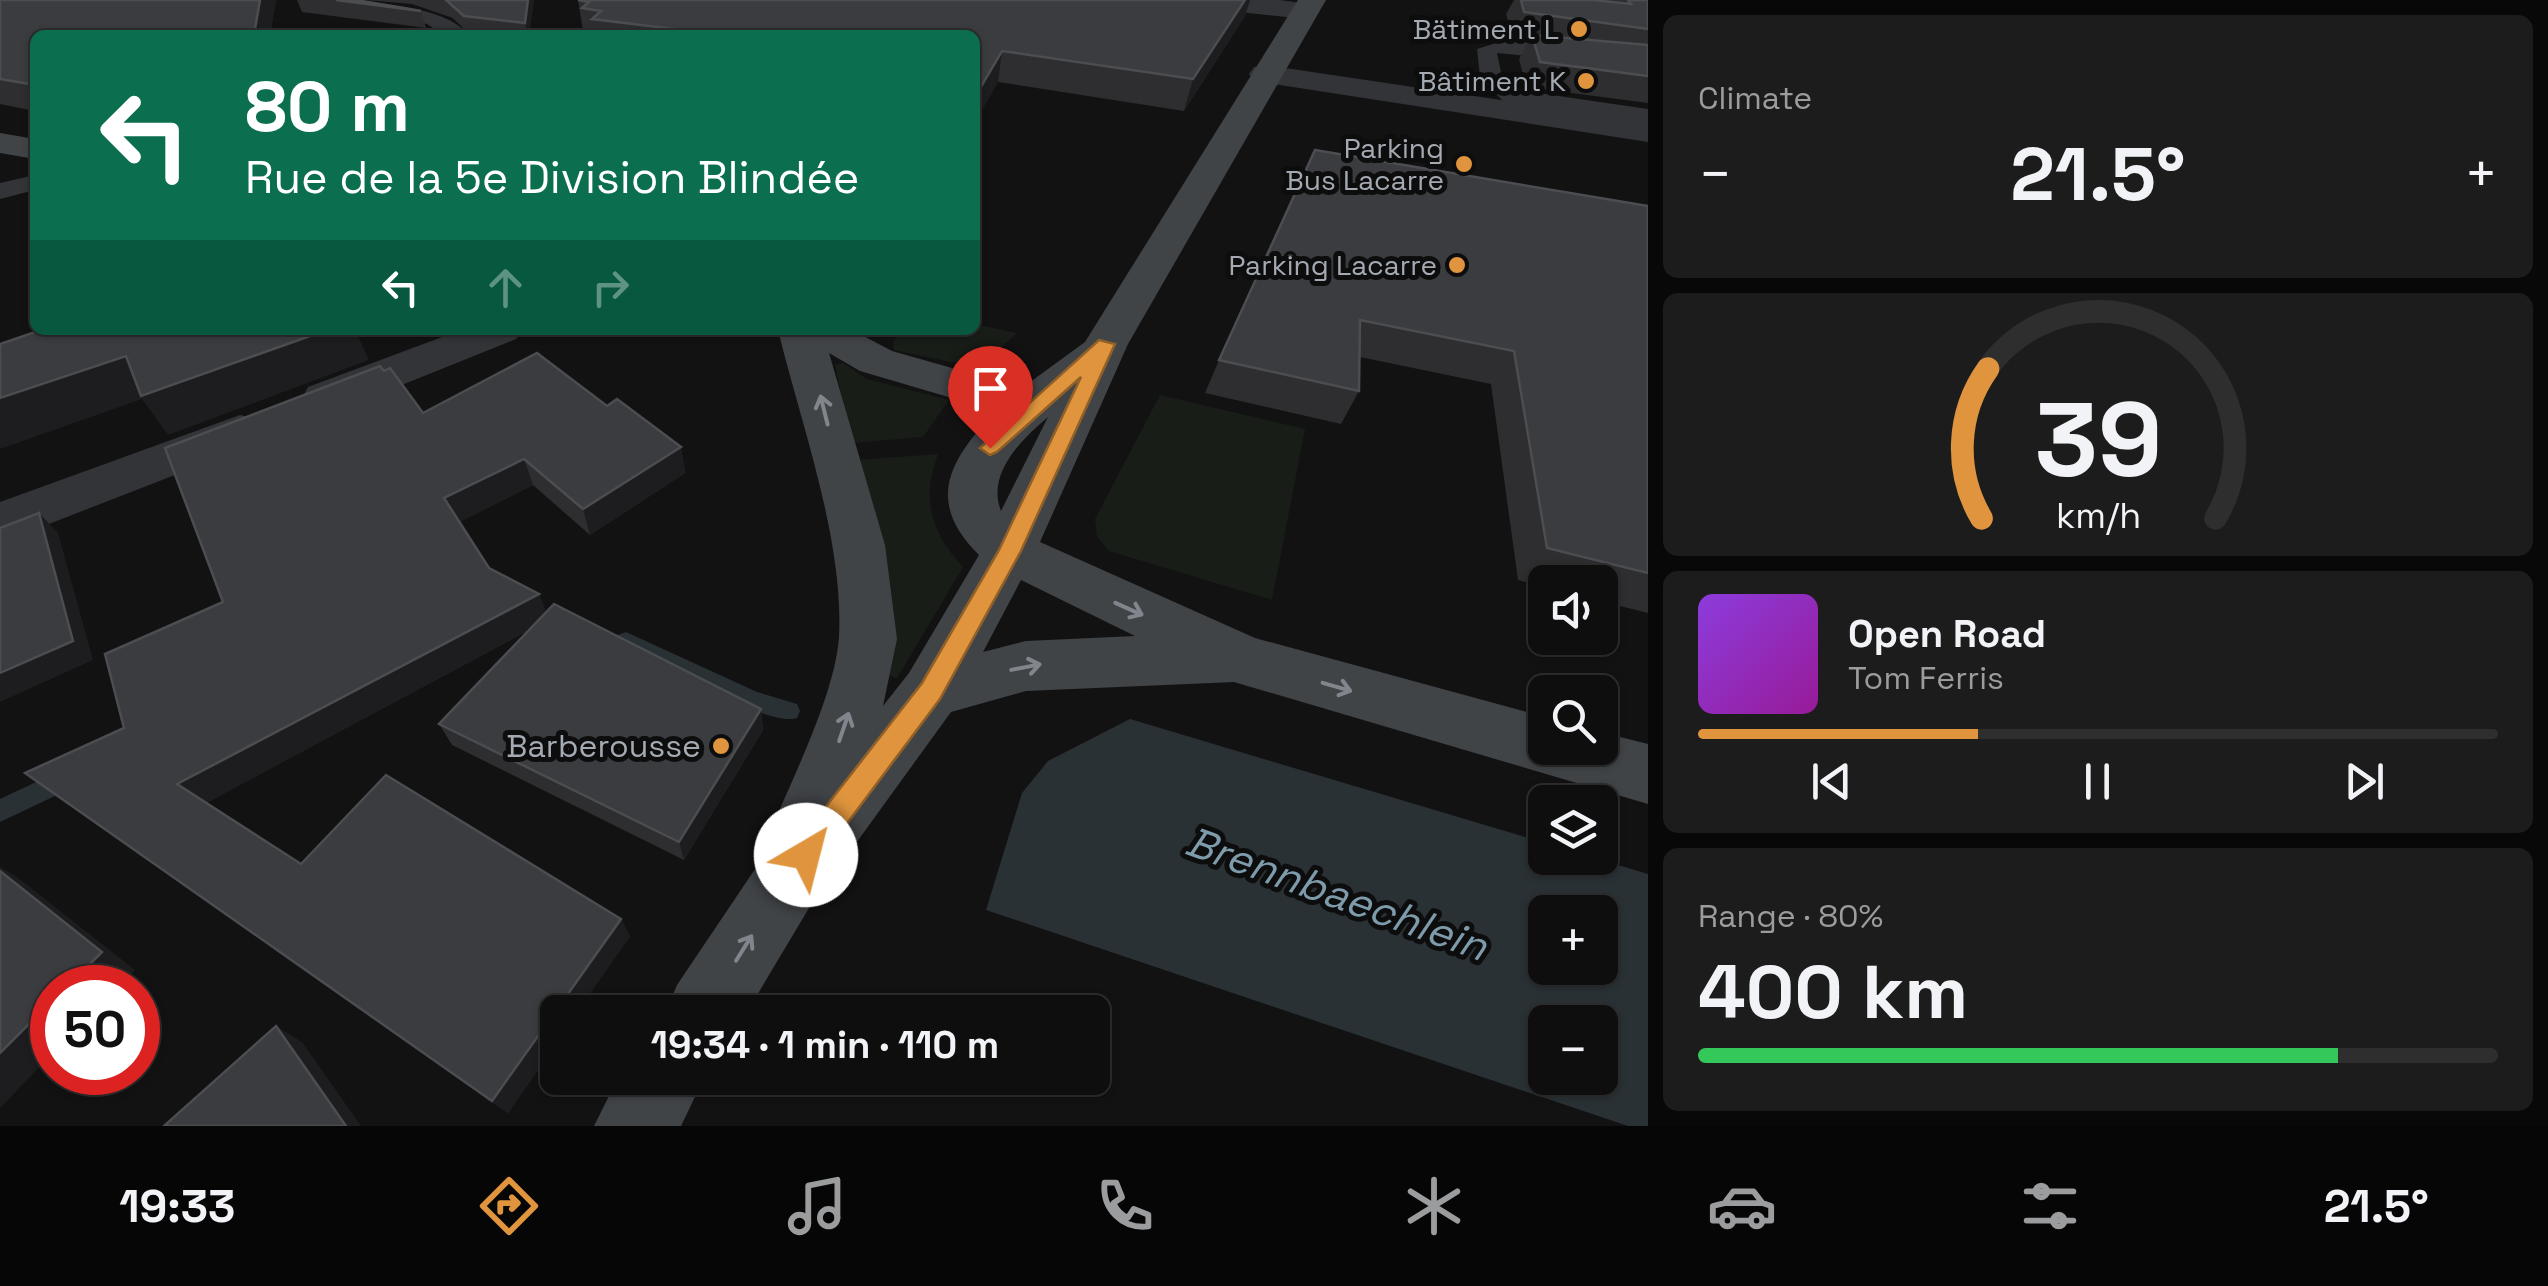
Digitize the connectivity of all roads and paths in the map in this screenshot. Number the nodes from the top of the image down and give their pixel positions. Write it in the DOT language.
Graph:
graph roads {
  1 [pos="312,0"];
  2 [pos="1200,0"];
  3 [pos="1309,6"];
  4 [pos="453,30"];
  5 [pos="1648,62"];
  6 [pos="1266,74"];
  7 [pos="1648,116"];
  8 [pos="1648,132"];
  9 [pos="0,143"];
  10 [pos="30,149"];
  11 [pos="30,183"];
  12 [pos="0,191"];
  13 [pos="488,335"];
  14 [pos="801,335"];
  15 [pos="828,335"];
  16 [pos="1106,344"];
  17 [pos="1032,406"];
  18 [pos="0,523"];
  19 [pos="1009,551"];
  20 [pos="1243,660"];
  21 [pos="931,691"];
  22 [pos="1528,740"];
  23 [pos="1615,765"];
  24 [pos="1648,774"];
  25 [pos="784,883"];
  26 [pos="715,995"];
  27 [pos="654,1095"];
  28 [pos="635,1126"];
  1 -- 4 [label="lane"];
  2 -- 3 [label="street"];
  3 -- 6 [label="main road"];
  5 -- 7 [label="lane"];
  6 -- 8 [label="street"];
  6 -- 16 [label="main road"];
  9 -- 10 [label="main road"];
  11 -- 12 [label="lane"];
  13 -- 18 [label="street"];
  25 -- 14 [label="main road, one-way"];
  15 -- 17 [label="main road"];
  16 -- 17 [label="main road"];
  16 -- 19 [label="main road"];
  17 -- 19 [label="main road"];
  19 -- 20 [label="main road, one-way"];
  19 -- 21 [label="main road"];
  21 -- 20 [label="main road, one-way"];
  20 -- 22 [label="main road, one-way"];
  21 -- 25 [label="main road"];
  23 -- 24 [label="main road"];
  26 -- 25 [label="main road, one-way"];
  27 -- 28 [label="main road"];
}
